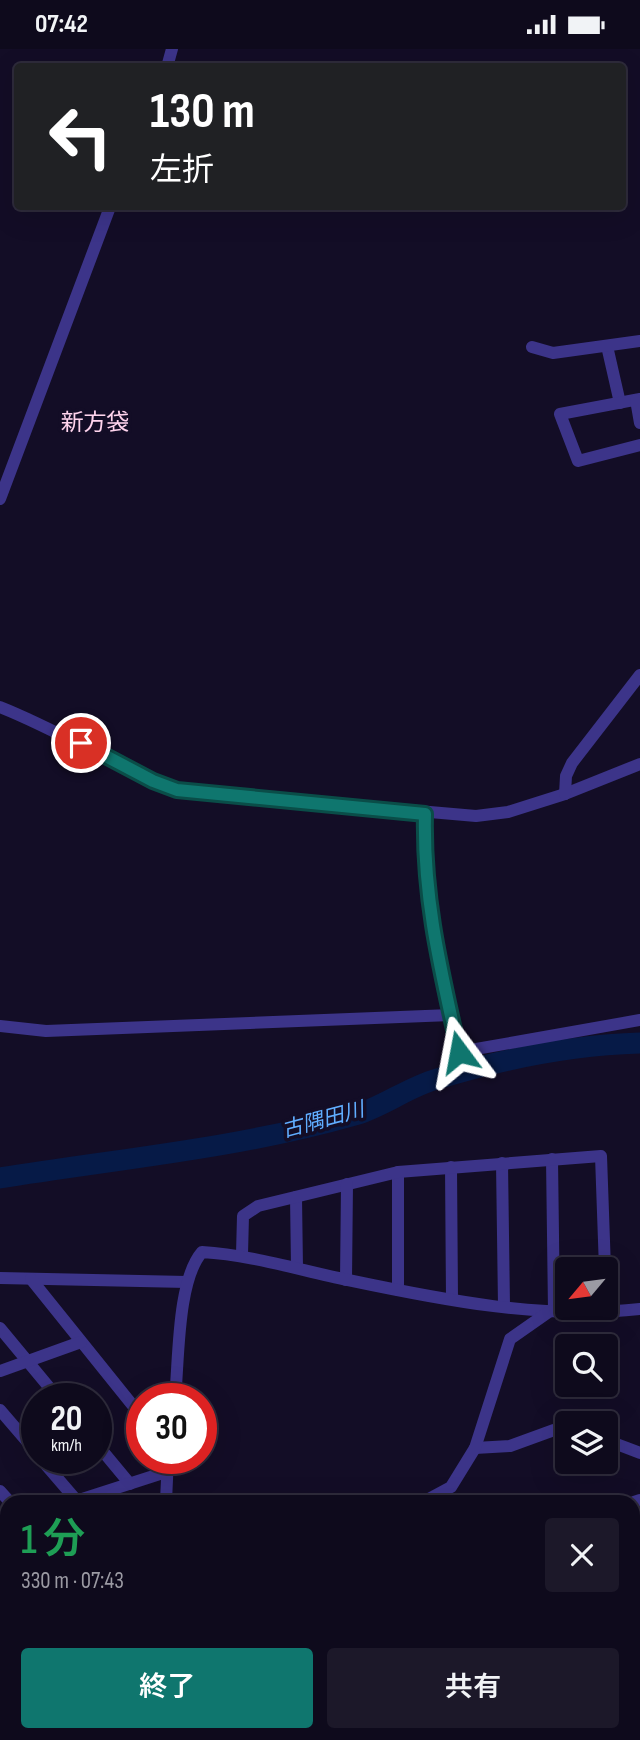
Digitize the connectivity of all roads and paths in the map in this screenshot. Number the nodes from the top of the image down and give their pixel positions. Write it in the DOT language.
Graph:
graph roads {
  1 [pos="109,210"];
  2 [pos="640,341"];
  3 [pos="607,346"];
  4 [pos="532,347"];
  5 [pos="638,400"];
  6 [pos="620,403"];
  7 [pos="640,423"];
  8 [pos="640,445"];
  9 [pos="0,499"];
  10 [pos="640,675"];
  11 [pos="0,707"];
  12 [pos="640,764"];
  13 [pos="565,795"];
  14 [pos="425,814"];
  15 [pos="451,1015"];
  16 [pos="640,1020"];
  17 [pos="0,1025"];
  18 [pos="552,1159"];
  19 [pos="502,1164"];
  20 [pos="451,1167"];
  21 [pos="398,1172"];
  22 [pos="347,1184"];
  23 [pos="296,1197"];
  24 [pos="242,1254"];
  25 [pos="605,1257"];
  26 [pos="297,1268"];
  27 [pos="0,1278"];
  28 [pos="31,1279"];
  29 [pos="346,1280"];
  30 [pos="187,1282"];
  31 [pos="398,1290"];
  32 [pos="452,1299"];
  33 [pos="504,1306"];
  34 [pos="640,1309"];
  35 [pos="552,1311"];
  36 [pos="555,1311"];
  37 [pos="618,1312"];
  38 [pos="0,1328"];
  39 [pos="81,1342"];
  40 [pos="27,1361"];
  41 [pos="0,1371"];
  42 [pos="45,1383"];
  43 [pos="176,1383"];
  44 [pos="126,1397"];
  45 [pos="0,1410"];
  46 [pos="555,1430"];
  47 [pos="21,1434"];
  48 [pos="618,1445"];
  49 [pos="475,1448"];
  50 [pos="640,1453"];
  51 [pos="112,1462"];
  52 [pos="54,1474"];
  53 [pos="160,1474"];
  54 [pos="166,1474"];
  55 [pos="130,1484"];
  56 [pos="72,1495"];
  57 [pos="96,1495"];
  58 [pos="166,1495"];
  59 [pos="436,1495"];
  1 -- 9 [label="street"];
  2 -- 3 [label="street"];
  3 -- 4 [label="street"];
  3 -- 6 [label="street"];
  5 -- 6 [label="street"];
  5 -- 7 [label="street"];
  6 -- 8 [label="street"];
  10 -- 13 [label="street"];
  11 -- 14 [label="street"];
  12 -- 13 [label="street"];
  13 -- 14 [label="street"];
  14 -- 15 [label="street"];
  15 -- 16 [label="street"];
  15 -- 17 [label="street"];
  18 -- 19 [label="street"];
  18 -- 25 [label="street"];
  18 -- 35 [label="street"];
  19 -- 20 [label="street"];
  19 -- 33 [label="street"];
  20 -- 21 [label="street"];
  20 -- 32 [label="street"];
  21 -- 22 [label="street"];
  21 -- 31 [label="street"];
  22 -- 23 [label="street"];
  22 -- 29 [label="street"];
  23 -- 24 [label="street"];
  23 -- 26 [label="street"];
  24 -- 26 [label="street"];
  24 -- 30 [label="street"];
  26 -- 29 [label="street"];
  27 -- 28 [label="street"];
  28 -- 30 [label="street"];
  28 -- 39 [label="street"];
  29 -- 31 [label="street"];
  30 -- 43 [label="street"];
  31 -- 32 [label="street"];
  32 -- 33 [label="street"];
  33 -- 35 [label="street"];
  34 -- 37 [label="street"];
  35 -- 36 [label="street"];
  35 -- 49 [label="street"];
  38 -- 40 [label="street"];
  39 -- 40 [label="street"];
  39 -- 44 [label="street"];
  40 -- 41 [label="street"];
  40 -- 42 [label="street"];
  45 -- 47 [label="street"];
  46 -- 49 [label="street"];
  48 -- 50 [label="street"];
  49 -- 59 [label="street"];
  51 -- 55 [label="street"];
  52 -- 56 [label="street"];
  53 -- 55 [label="street"];
  54 -- 58 [label="street"];
  55 -- 57 [label="street"];
}
